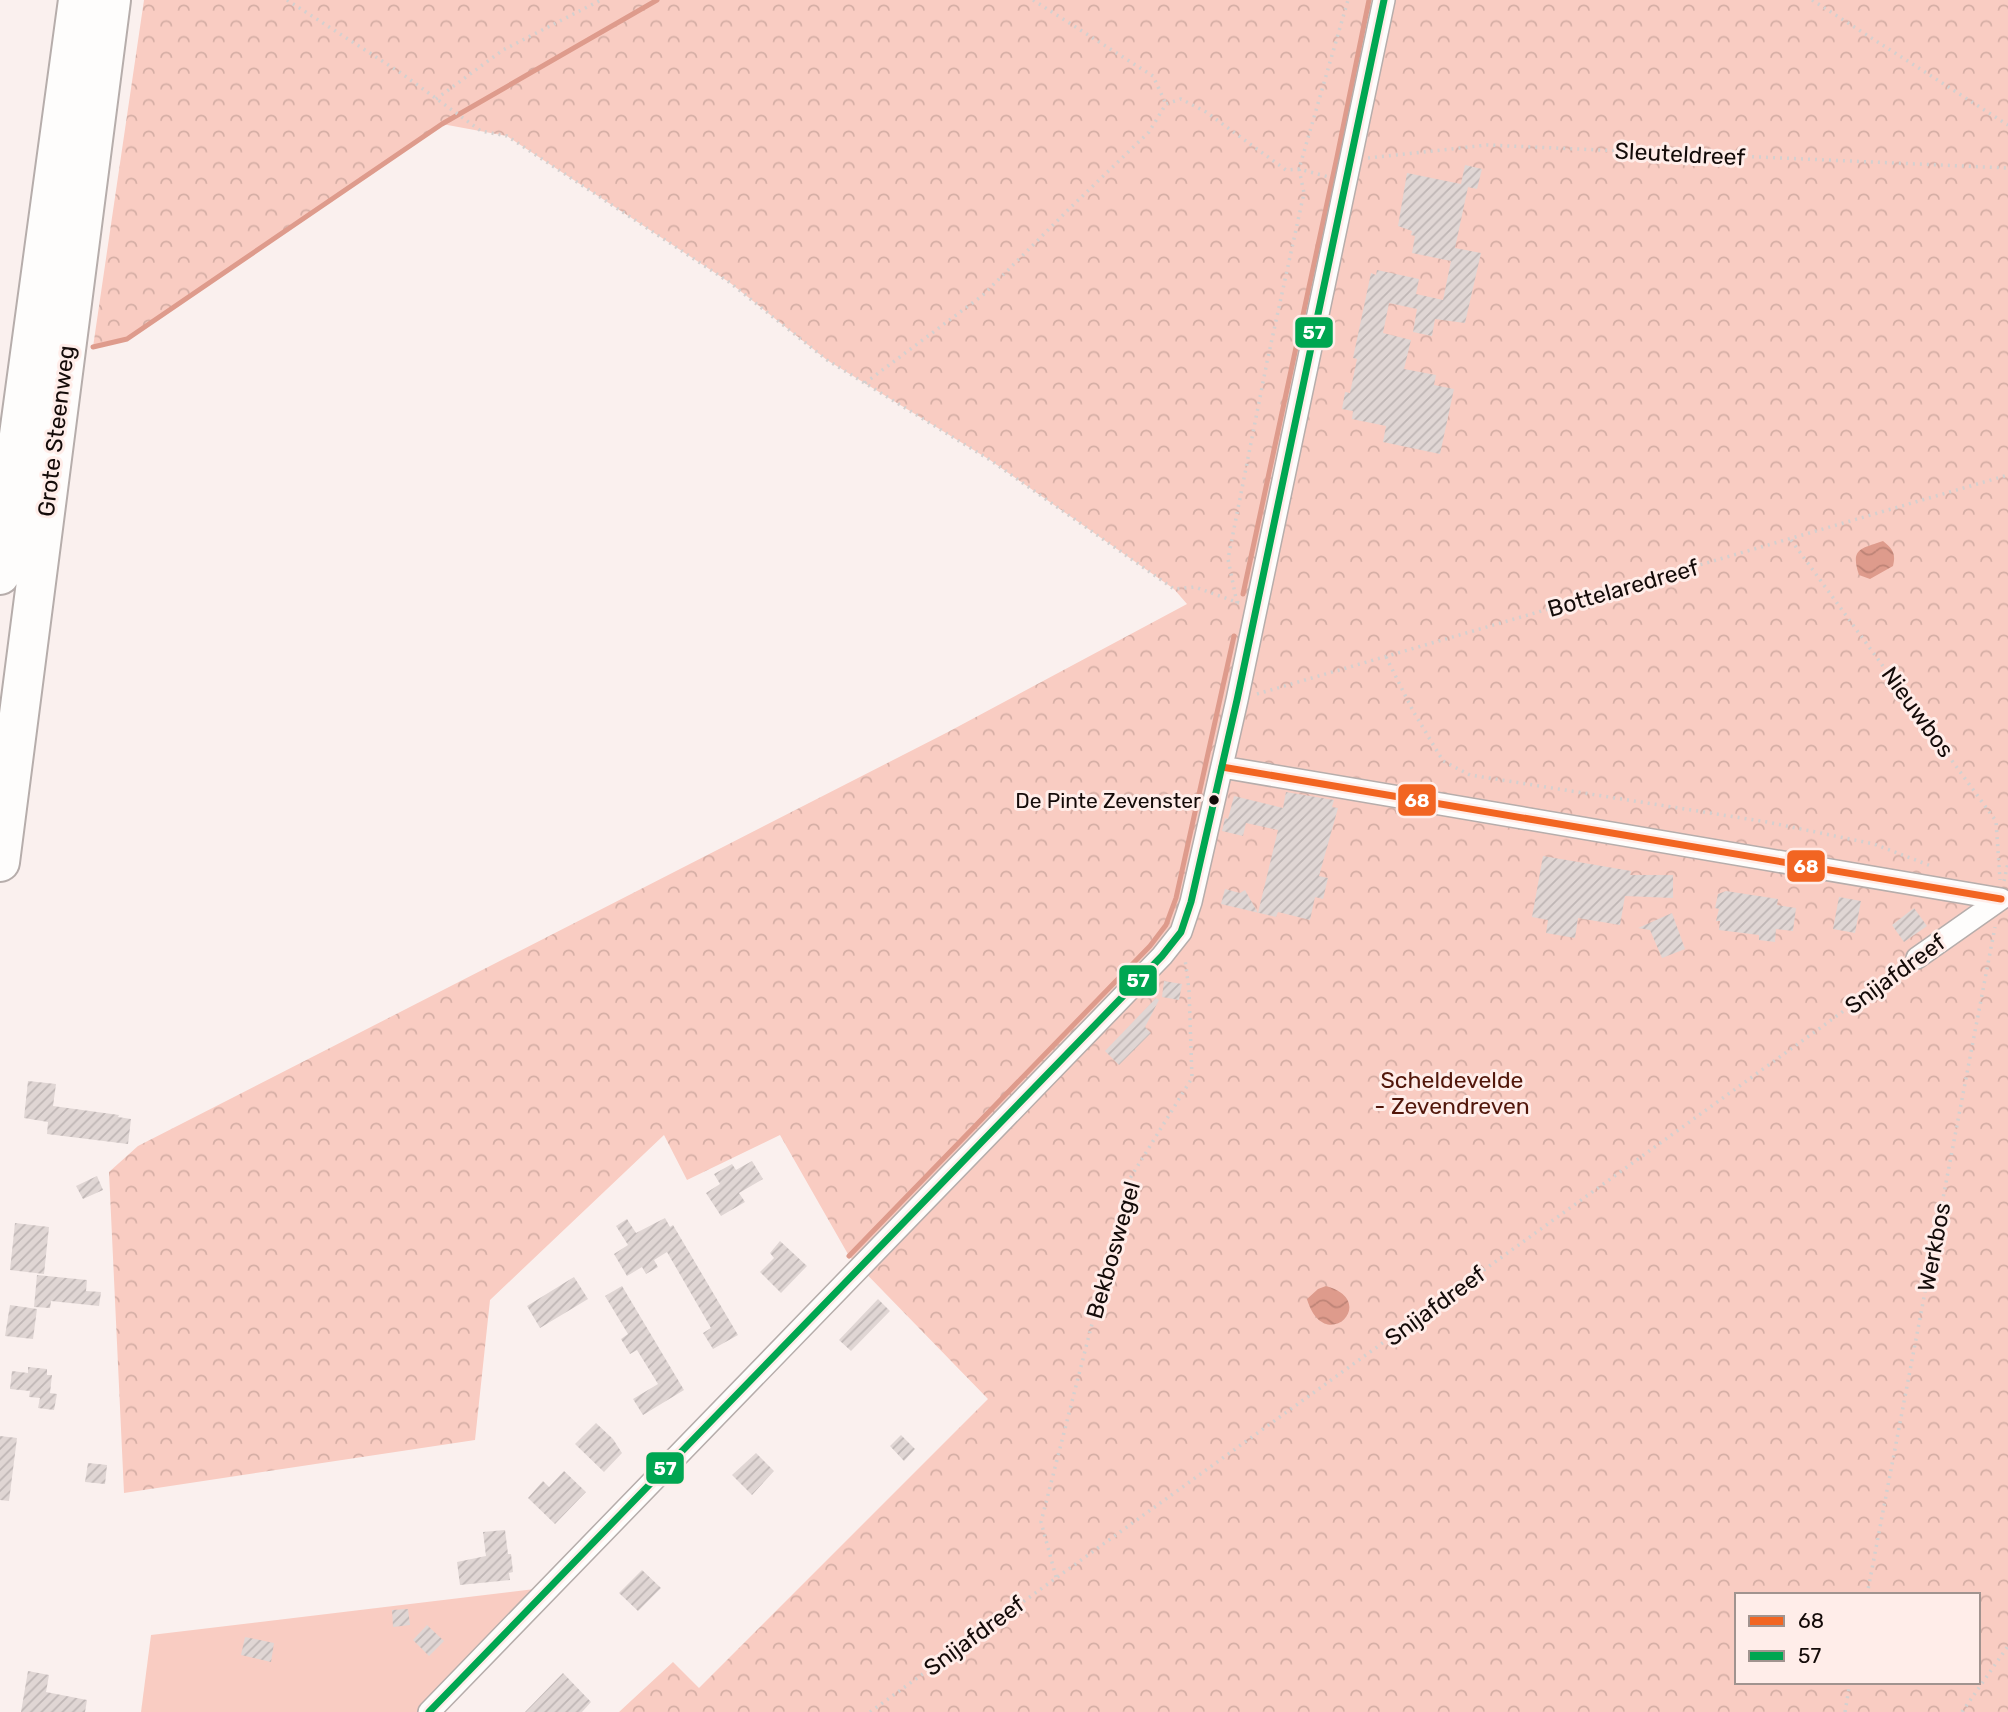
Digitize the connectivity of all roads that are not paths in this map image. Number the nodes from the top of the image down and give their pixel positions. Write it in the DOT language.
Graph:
graph roads {
  1 [pos="78,0"];
  2 [pos="111,0"];
  3 [pos="1384,0"];
  4 [pos="0,575"];
  5 [pos="1222,767"];
  6 [pos="0,862"];
  7 [pos="1917,958"];
  8 [pos="429,1712"];
  1 -- 4 [label="highway, Grote Steenweg"];
  2 -- 6 [label="highway, Grote Steenweg"];
  3 -- 5 [label="street"];
  5 -- 7 [label="street, Snijafdreef"];
  5 -- 8 [label="street"];
}
